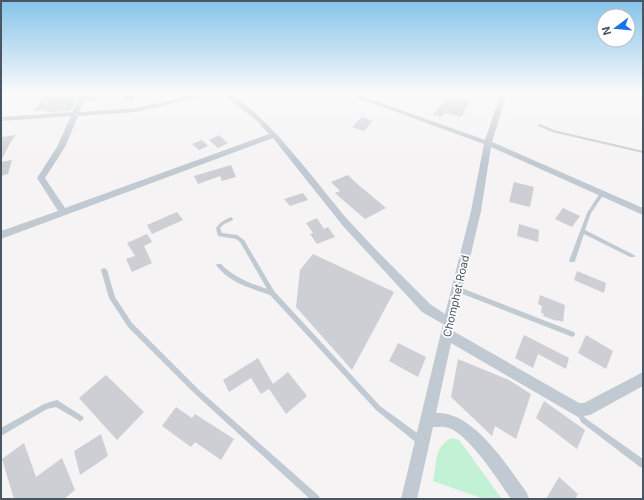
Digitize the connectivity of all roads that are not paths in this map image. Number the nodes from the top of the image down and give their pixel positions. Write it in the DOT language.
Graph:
graph roads {
  1 [pos="51,116"];
  2 [pos="75,116"];
  3 [pos="255,116"];
  4 [pos="412,116"];
  5 [pos="497,116"];
  6 [pos="1,119"];
  7 [pos="539,125"];
  8 [pos="274,135"];
  9 [pos="488,144"];
  10 [pos="643,152"];
  11 [pos="602,194"];
  12 [pos="64,212"];
  13 [pos="643,212"];
  14 [pos="231,219"];
  15 [pos="582,231"];
  16 [pos="1,235"];
  17 [pos="632,256"];
  18 [pos="572,261"];
  19 [pos="219,265"];
  20 [pos="104,270"];
  21 [pos="457,288"];
  22 [pos="272,293"];
  23 [pos="448,328"];
  24 [pos="572,334"];
  25 [pos="643,379"];
  26 [pos="578,410"];
  27 [pos="80,418"];
  28 [pos="428,421"];
  29 [pos="1,432"];
  30 [pos="423,442"];
  31 [pos="643,464"];
  32 [pos="316,499"];
  33 [pos="409,499"];
  34 [pos="522,499"];
  1 -- 6 [label="street"];
  2 -- 12 [label="street"];
  3 -- 8 [label="street"];
  4 -- 9 [label="street"];
  5 -- 9 [label="street, Chomphet Road"];
  7 -- 10 [label="lane"];
  8 -- 12 [label="street"];
  8 -- 23 [label="street"];
  9 -- 11 [label="street"];
  9 -- 21 [label="street, Chomphet Road"];
  11 -- 13 [label="street"];
  11 -- 15 [label="lane"];
  12 -- 16 [label="street"];
  14 -- 22 [label="lane"];
  15 -- 17 [label="lane"];
  15 -- 18 [label="lane"];
  19 -- 22 [label="lane"];
  20 -- 32 [label="lane"];
  21 -- 23 [label="street, Chomphet Road"];
  21 -- 24 [label="lane"];
  22 -- 30 [label="lane"];
  23 -- 26 [label="street"];
  23 -- 28 [label="street, Chomphet Road"];
  25 -- 26 [label="street"];
  26 -- 31 [label="lane"];
  27 -- 29 [label="lane"];
  28 -- 30 [label="street, Chomphet Road"];
  28 -- 34 [label="street"];
  30 -- 33 [label="street, Chomphet Road"];
}
